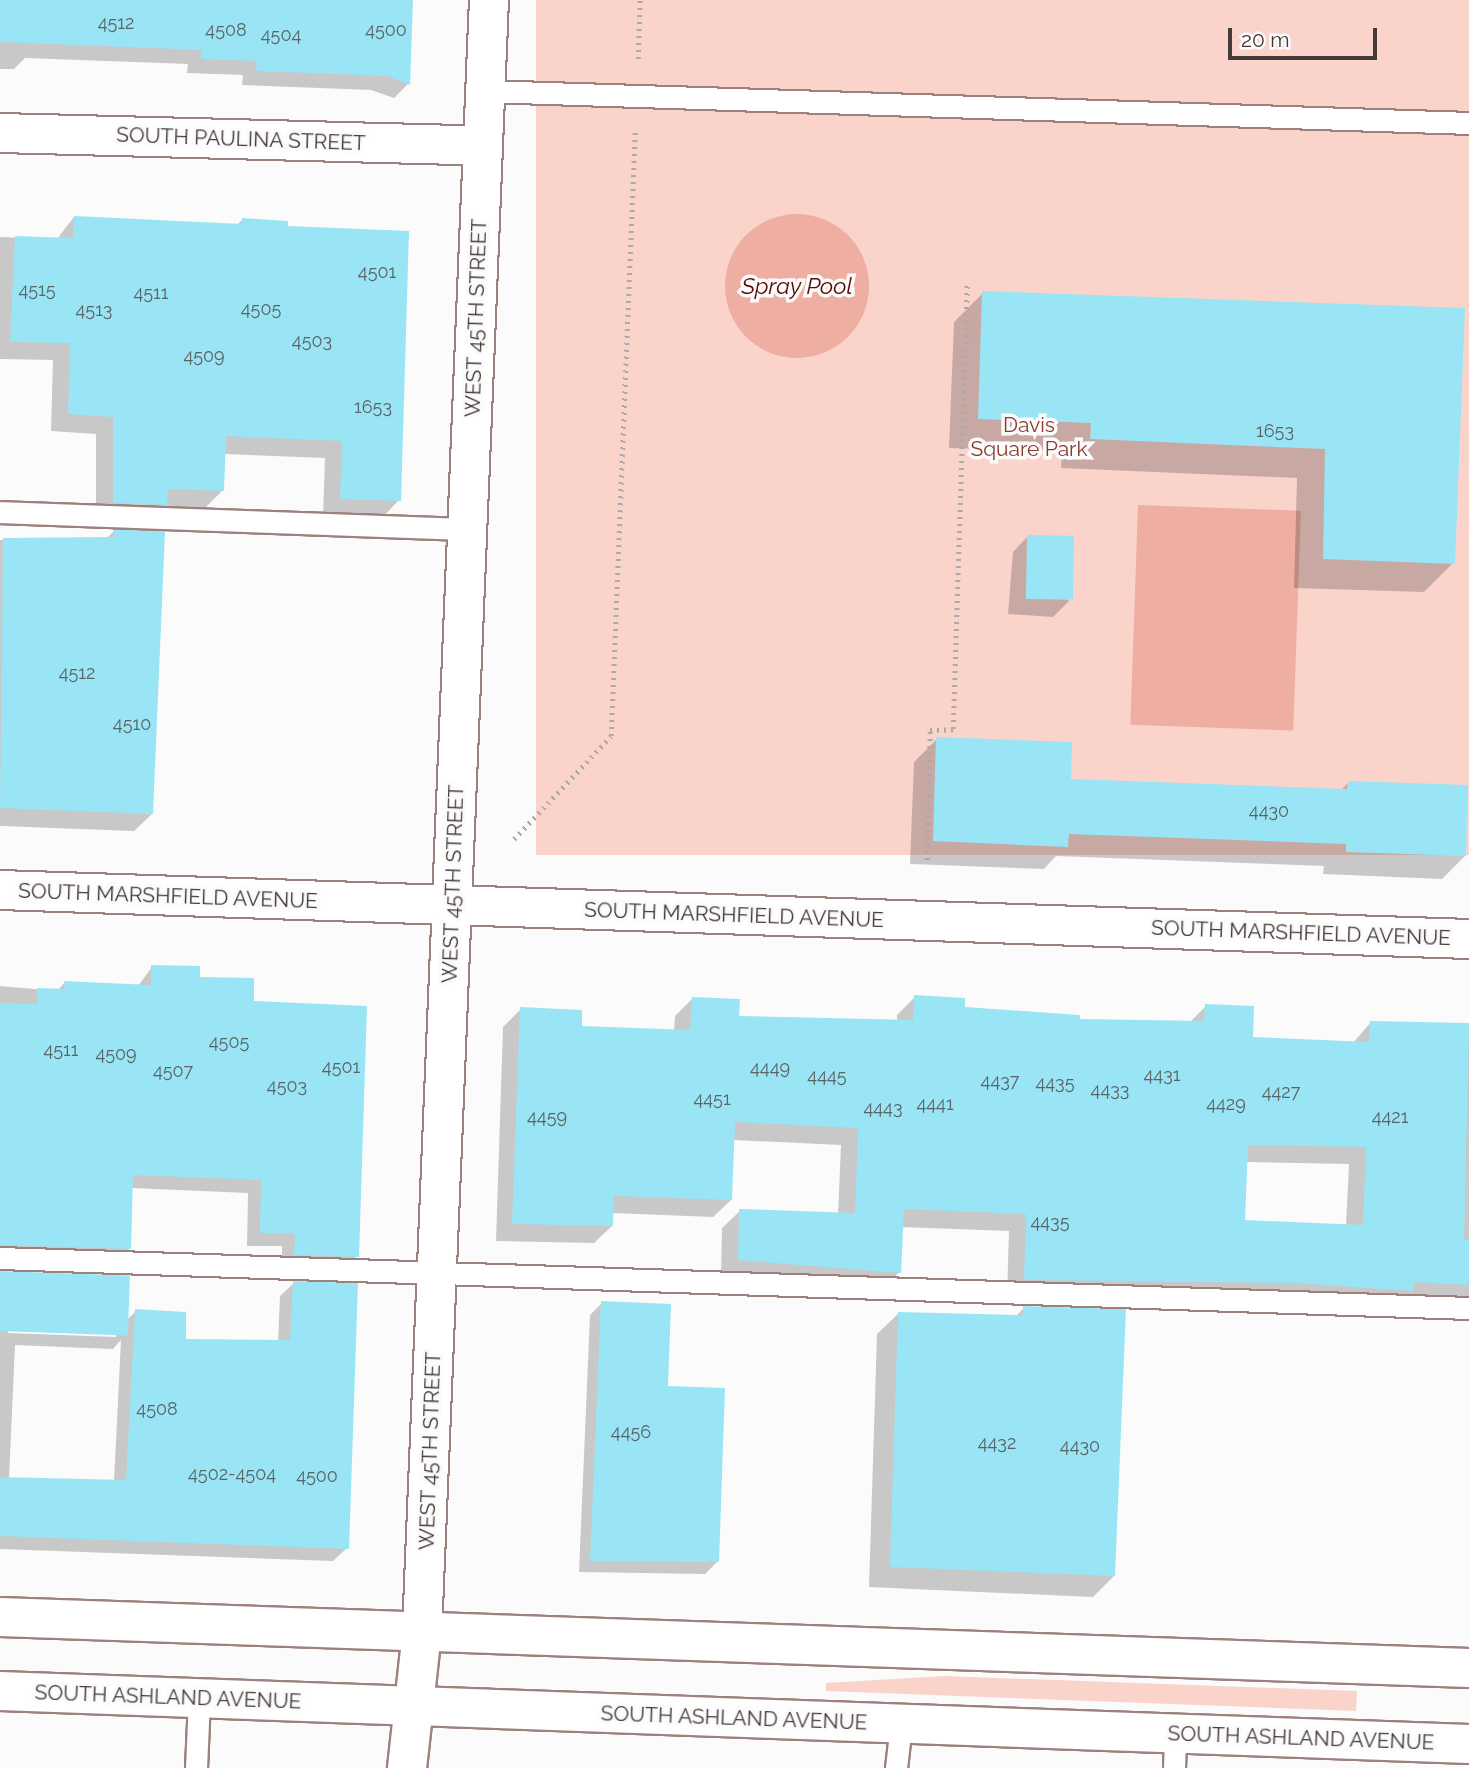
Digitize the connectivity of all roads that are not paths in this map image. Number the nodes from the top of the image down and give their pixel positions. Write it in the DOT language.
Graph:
graph roads {
  1 [pos="489,0"];
  2 [pos="485,91"];
  3 [pos="1469,123"];
  4 [pos="0,133"];
  5 [pos="483,146"];
  6 [pos="0,512"];
  7 [pos="468,529"];
  8 [pos="0,890"];
  9 [pos="452,905"];
  10 [pos="1469,939"];
  11 [pos="0,1258"];
  12 [pos="437,1272"];
  13 [pos="1469,1308"];
  14 [pos="0,1617"];
  15 [pos="422,1632"];
  16 [pos="1469,1668"];
  17 [pos="0,1691"];
  18 [pos="199,1698"];
  19 [pos="413,1707"];
  20 [pos="901,1724"];
  21 [pos="1469,1744"];
  22 [pos="1174,1751"];
  23 [pos="196,1768"];
  24 [pos="407,1768"];
  25 [pos="896,1768"];
  1 -- 2 [label="street, WEST 45TH STREET"];
  2 -- 3 [label="lane"];
  2 -- 5 [label="street, WEST 45TH STREET"];
  4 -- 5 [label="street, SOUTH PAULINA STREET"];
  5 -- 7 [label="street, WEST 45TH STREET"];
  6 -- 7 [label="lane"];
  7 -- 9 [label="street, WEST 45TH STREET"];
  8 -- 9 [label="street, SOUTH MARSHFIELD AVENUE"];
  9 -- 10 [label="street, SOUTH MARSHFIELD AVENUE"];
  9 -- 12 [label="street, WEST 45TH STREET"];
  11 -- 12 [label="lane"];
  12 -- 13 [label="lane"];
  12 -- 15 [label="street, WEST 45TH STREET"];
  14 -- 15 [label="street"];
  15 -- 16 [label="street"];
  15 -- 19 [label="street, WEST 45TH STREET"];
  17 -- 18 [label="street, SOUTH ASHLAND AVENUE"];
  18 -- 19 [label="street, SOUTH ASHLAND AVENUE"];
  18 -- 23 [label="lane"];
  19 -- 20 [label="street, SOUTH ASHLAND AVENUE"];
  19 -- 24 [label="street, WEST 45TH STREET"];
  20 -- 22 [label="street, SOUTH ASHLAND AVENUE"];
  20 -- 25 [label="lane"];
  21 -- 22 [label="street, SOUTH ASHLAND AVENUE"];
}
